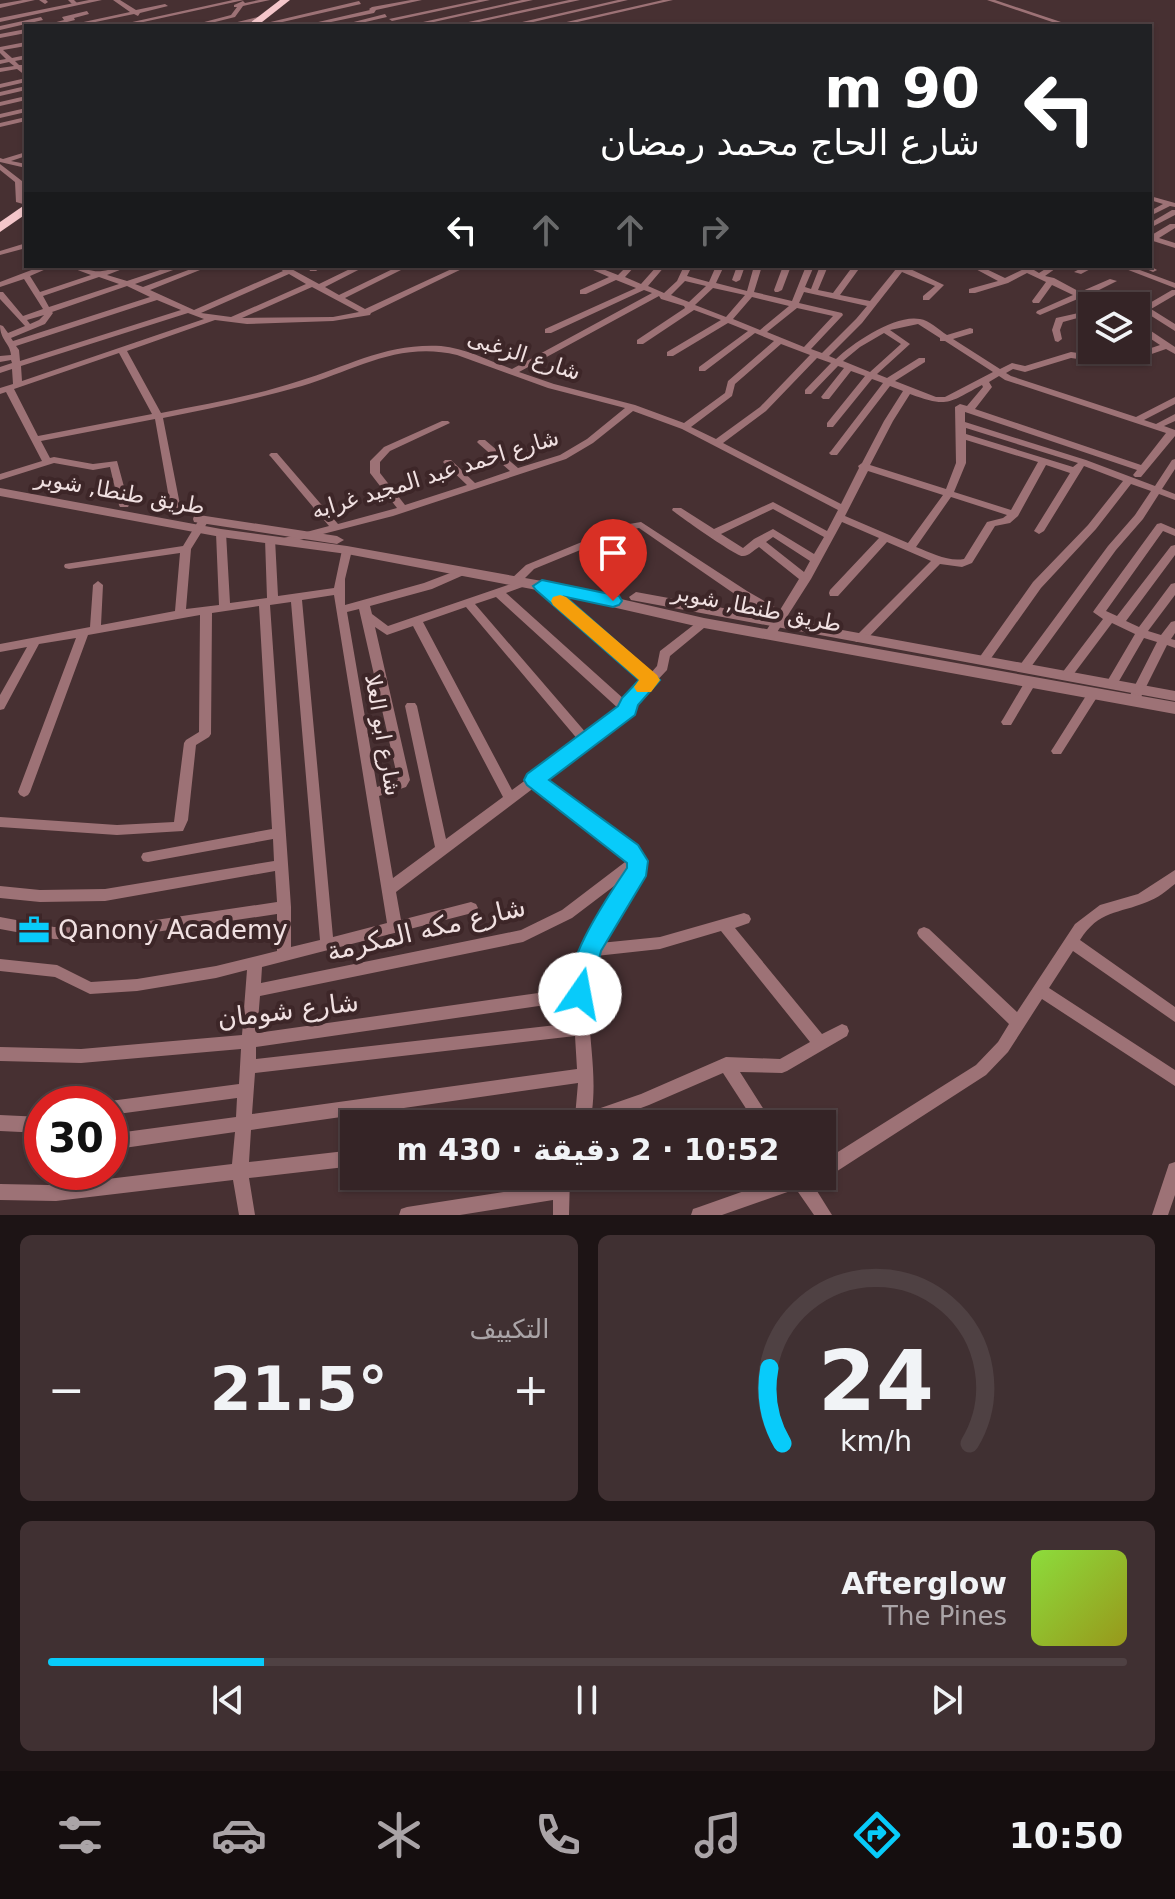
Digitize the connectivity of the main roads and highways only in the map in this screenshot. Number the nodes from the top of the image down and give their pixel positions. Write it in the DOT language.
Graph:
graph roads {
  1 [pos="286,0"];
  2 [pos="296,0"];
  3 [pos="263,22"];
  4 [pos="24,203"];
  5 [pos="0,218"];
  6 [pos="0,228"];
  1 -- 3 [label="highway"];
  2 -- 3 [label="highway"];
  4 -- 5 [label="highway"];
  4 -- 6 [label="highway"];
}
